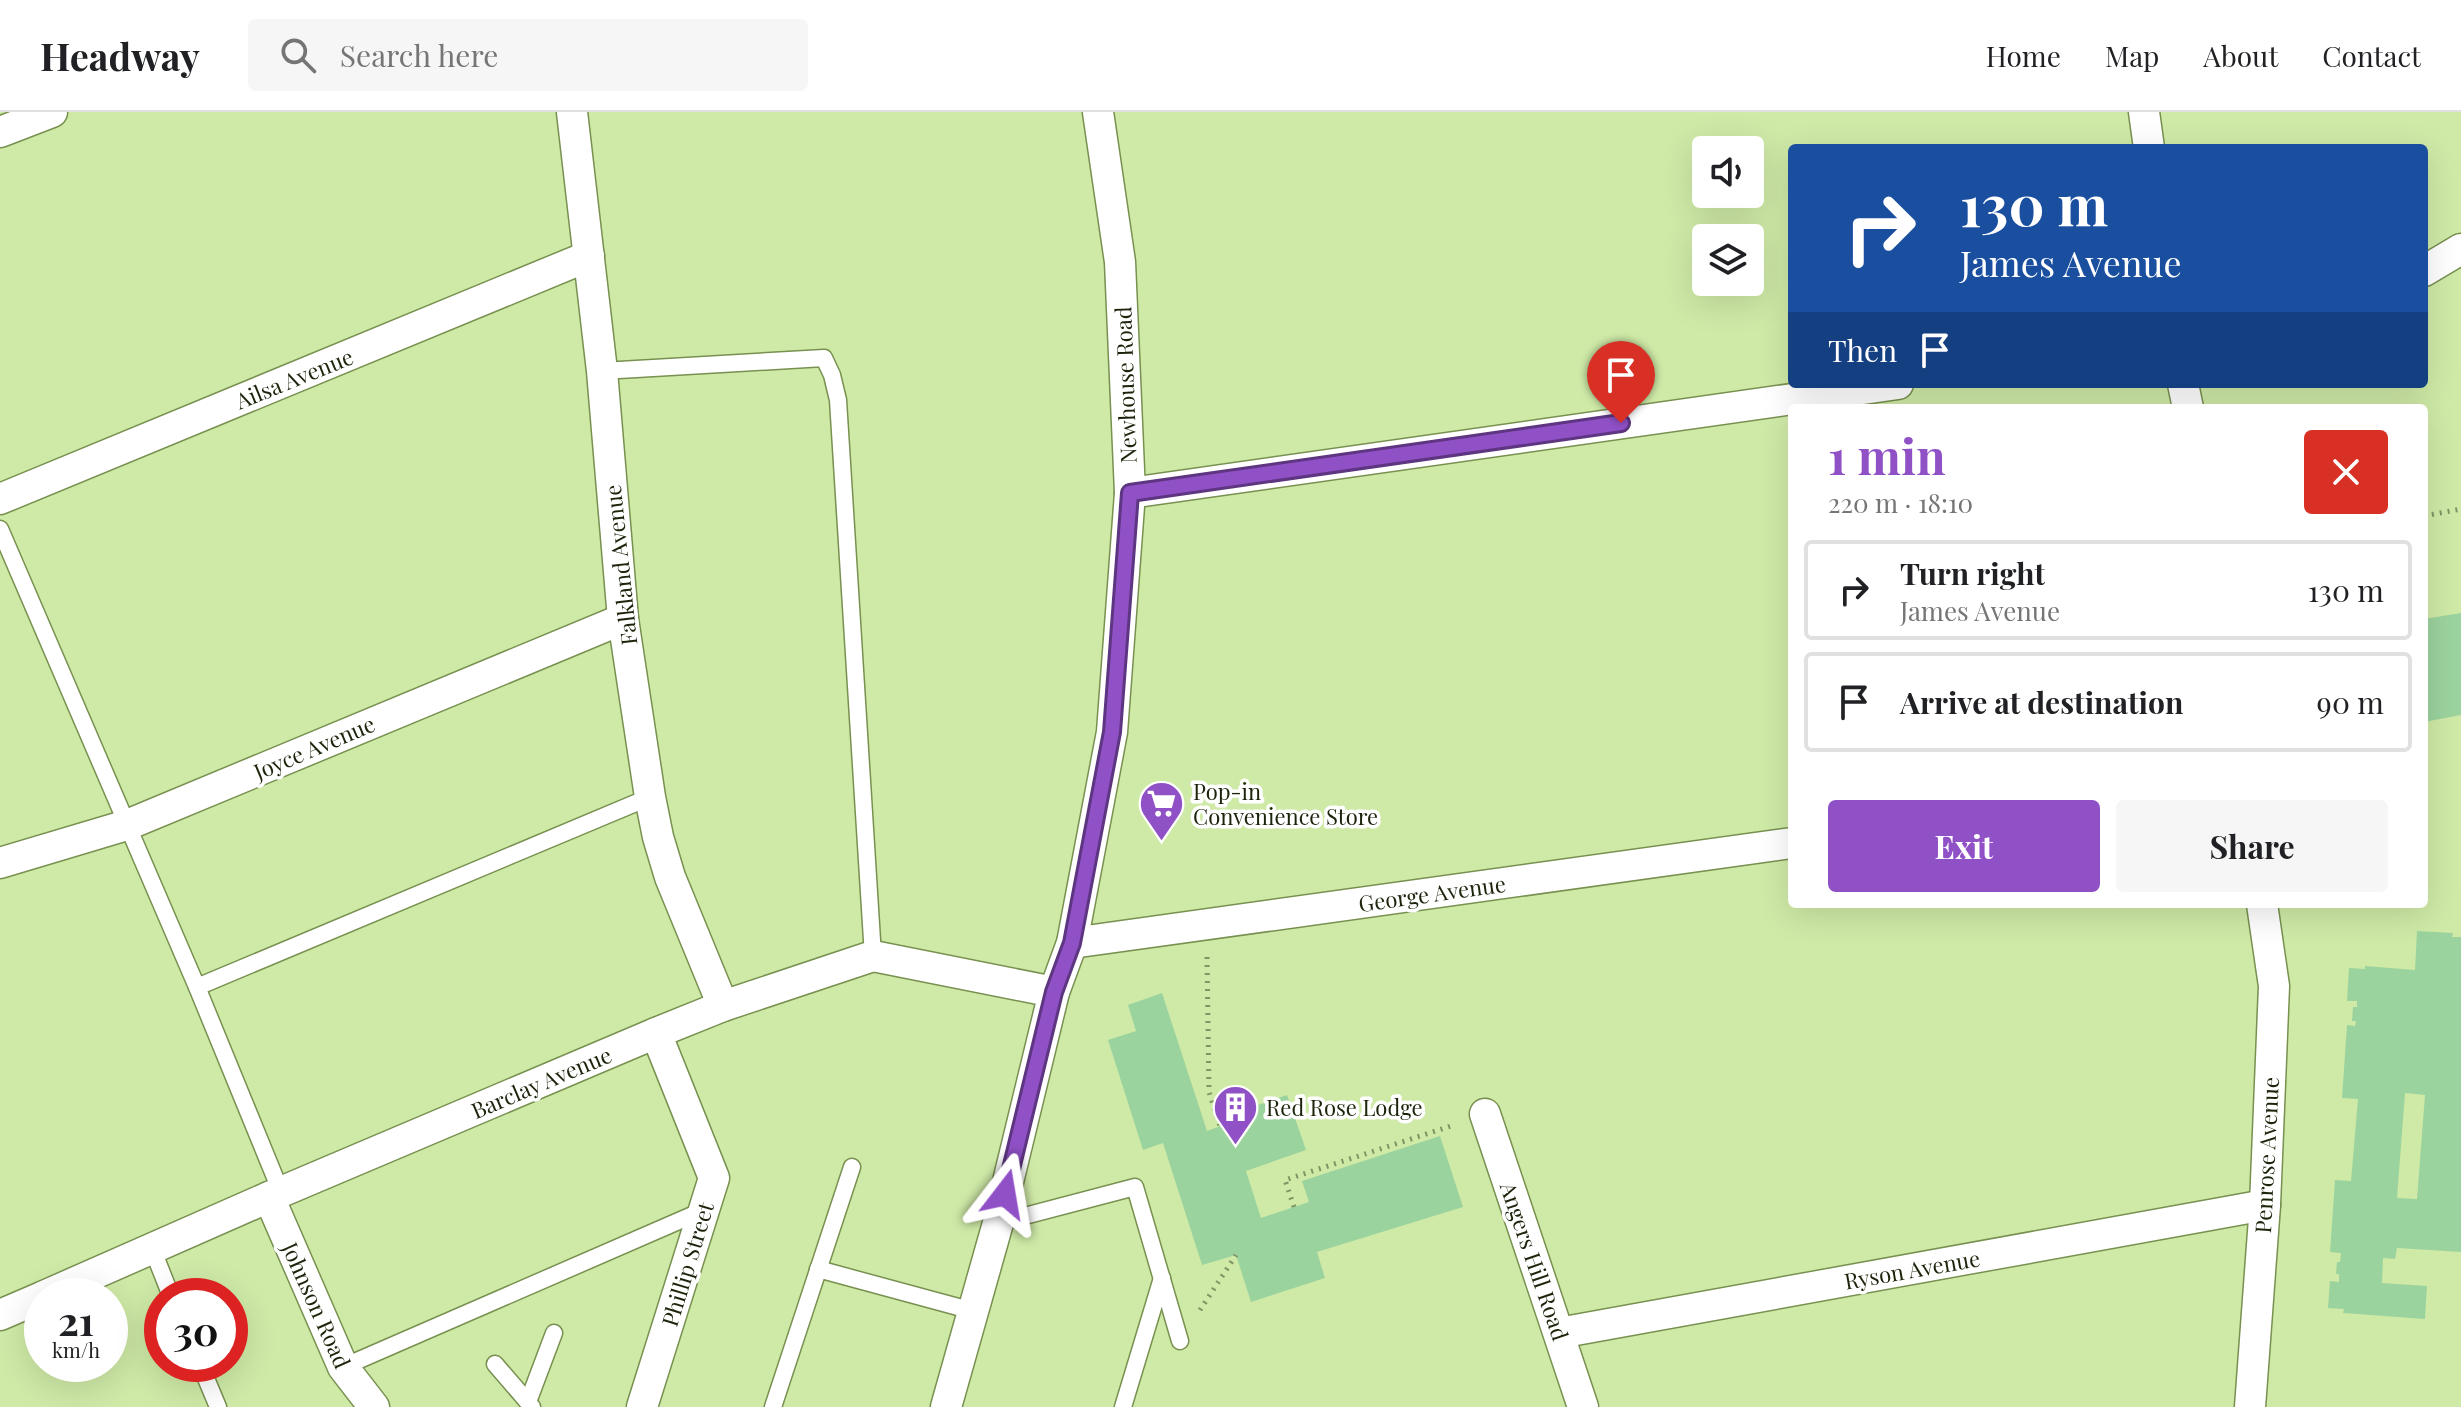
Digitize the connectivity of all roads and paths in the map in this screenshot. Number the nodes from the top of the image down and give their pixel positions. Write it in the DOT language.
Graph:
graph roads {
  1 [pos="52,112"];
  2 [pos="572,112"];
  3 [pos="1098,112"];
  4 [pos="2144,112"];
  5 [pos="0,132"];
  6 [pos="2148,144"];
  7 [pos="2461,249"];
  8 [pos="589,256"];
  9 [pos="2428,269"];
  10 [pos="602,371"];
  11 [pos="1870,388"];
  12 [pos="1130,493"];
  13 [pos="0,499"];
  14 [pos="2461,509"];
  15 [pos="2428,515"];
  16 [pos="0,529"];
  17 [pos="623,619"];
  18 [pos="650,797"];
  19 [pos="127,825"];
  20 [pos="1788,844"];
  21 [pos="0,863"];
  22 [pos="2263,908"];
  23 [pos="1206,924"];
  24 [pos="1072,943"];
  25 [pos="873,956"];
  26 [pos="197,987"];
  27 [pos="1054,992"];
  28 [pos="723,1006"];
  29 [pos="656,1033"];
  30 [pos="1485,1114"];
  31 [pos="1220,1126"];
  32 [pos="852,1167"];
  33 [pos="275,1195"];
  34 [pos="2265,1205"];
  35 [pos="1294,1207"];
  36 [pos="704,1210"];
  37 [pos="998,1223"];
  38 [pos="152,1248"];
  39 [pos="1236,1255"];
  40 [pos="818,1269"];
  41 [pos="84,1278"];
  42 [pos="164,1278"];
  43 [pos="1162,1278"];
  44 [pos="24,1304"];
  45 [pos="973,1311"];
  46 [pos="0,1315"];
  47 [pos="554,1333"];
  48 [pos="1559,1333"];
  49 [pos="1180,1341"];
  50 [pos="495,1364"];
  51 [pos="343,1367"];
  52 [pos="208,1382"];
  53 [pos="530,1405"];
  54 [pos="218,1407"];
  55 [pos="374,1407"];
  56 [pos="642,1407"];
  57 [pos="773,1407"];
  58 [pos="946,1407"];
  59 [pos="1123,1407"];
  60 [pos="1583,1407"];
  61 [pos="2250,1407"];
  1 -- 5 [label="street"];
  2 -- 8 [label="street, Falkland Avenue"];
  3 -- 12 [label="street, Newhouse Road"];
  4 -- 6 [label="street"];
  7 -- 9 [label="street"];
  8 -- 10 [label="street, Falkland Avenue"];
  8 -- 13 [label="street, Ailsa Avenue"];
  10 -- 17 [label="street, Falkland Avenue"];
  10 -- 25 [label="lane"];
  11 -- 12 [label="street"];
  12 -- 24 [label="street, Newhouse Road"];
  14 -- 15 [label="path"];
  16 -- 19 [label="lane"];
  17 -- 18 [label="street, Falkland Avenue"];
  17 -- 19 [label="street, Joyce Avenue"];
  18 -- 26 [label="lane"];
  18 -- 28 [label="street, Falkland Avenue"];
  19 -- 21 [label="street, Joyce Avenue"];
  19 -- 26 [label="lane"];
  20 -- 23 [label="street, George Avenue"];
  22 -- 34 [label="street, Penrose Avenue"];
  23 -- 24 [label="street, George Avenue"];
  23 -- 31 [label="path"];
  24 -- 27 [label="street, Newhouse Road"];
  25 -- 27 [label="street, Barclay Avenue"];
  25 -- 28 [label="street, Barclay Avenue"];
  26 -- 33 [label="lane"];
  27 -- 37 [label="street, Newhouse Road"];
  28 -- 29 [label="street, Barclay Avenue"];
  29 -- 33 [label="street, Barclay Avenue"];
  29 -- 36 [label="street, Phillip Street"];
  30 -- 35 [label="path"];
  30 -- 48 [label="street, Angers Hill Road"];
  32 -- 40 [label="lane"];
  33 -- 38 [label="street, Barclay Avenue"];
  33 -- 51 [label="street, Johnson Road"];
  34 -- 48 [label="street, Ryson Avenue"];
  34 -- 61 [label="street, Penrose Avenue"];
  36 -- 51 [label="lane"];
  36 -- 56 [label="street, Phillip Street"];
  37 -- 43 [label="lane"];
  37 -- 45 [label="street, Newhouse Road"];
  38 -- 41 [label="street, Barclay Avenue"];
  38 -- 42 [label="lane"];
  39 -- 49 [label="path"];
  40 -- 45 [label="lane"];
  40 -- 57 [label="lane"];
  43 -- 49 [label="lane"];
  43 -- 59 [label="lane"];
  44 -- 46 [label="street, Barclay Avenue"];
  45 -- 58 [label="street, Newhouse Road"];
  47 -- 53 [label="lane"];
  48 -- 60 [label="street, Angers Hill Road"];
  50 -- 53 [label="lane"];
  51 -- 55 [label="street, Johnson Road"];
  52 -- 54 [label="lane"];
}
